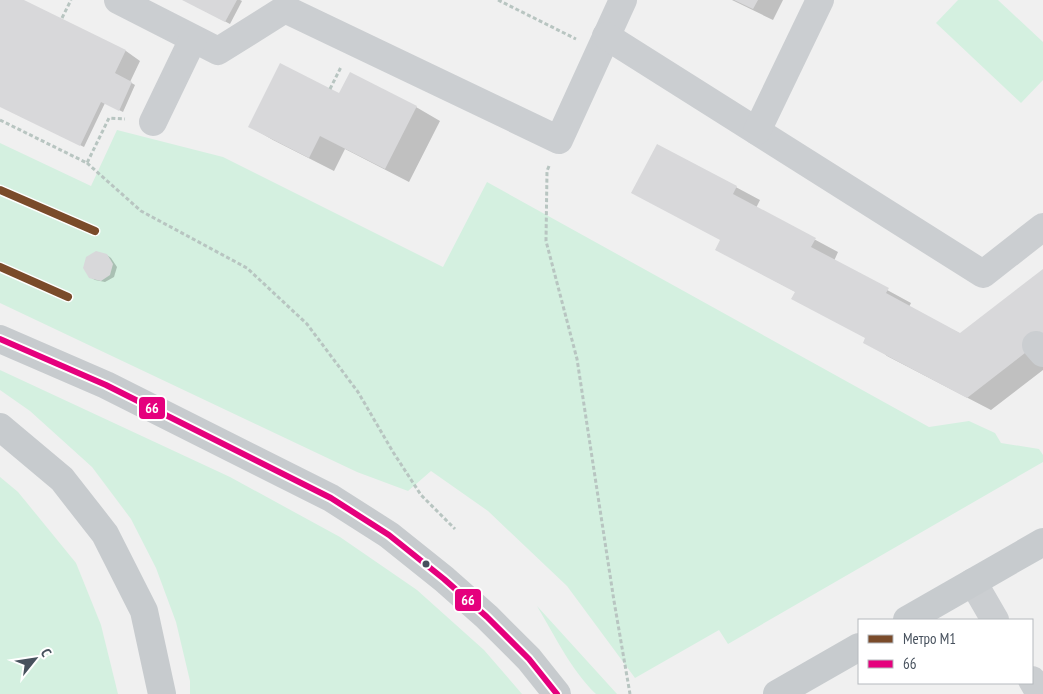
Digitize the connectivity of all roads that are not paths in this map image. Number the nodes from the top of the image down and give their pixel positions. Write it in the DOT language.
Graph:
graph roads {
  1 [pos="118,0"];
  2 [pos="624,0"];
  3 [pos="820,0"];
  4 [pos="278,4"];
  5 [pos="193,39"];
  6 [pos="603,43"];
  7 [pos="153,122"];
  8 [pos="757,131"];
  9 [pos="1043,227"];
  10 [pos="0,339"];
  11 [pos="0,427"];
  12 [pos="1043,542"];
  13 [pos="973,582"];
  14 [pos="909,619"];
  15 [pos="994,619"];
  16 [pos="858,648"];
  17 [pos="1033,682"];
  18 [pos="162,694"];
  19 [pos="556,694"];
  20 [pos="777,694"];
  21 [pos="1040,694"];
  1 -- 5 [label="street"];
  2 -- 6 [label="street"];
  3 -- 8 [label="street"];
  4 -- 5 [label="street"];
  4 -- 6 [label="street"];
  5 -- 7 [label="street"];
  6 -- 8 [label="street"];
  8 -- 9 [label="street"];
  10 -- 19 [label="main road"];
  11 -- 18 [label="main road"];
  12 -- 13 [label="main road"];
  13 -- 14 [label="main road"];
  13 -- 15 [label="street"];
  16 -- 20 [label="main road"];
  17 -- 21 [label="street"];
}
